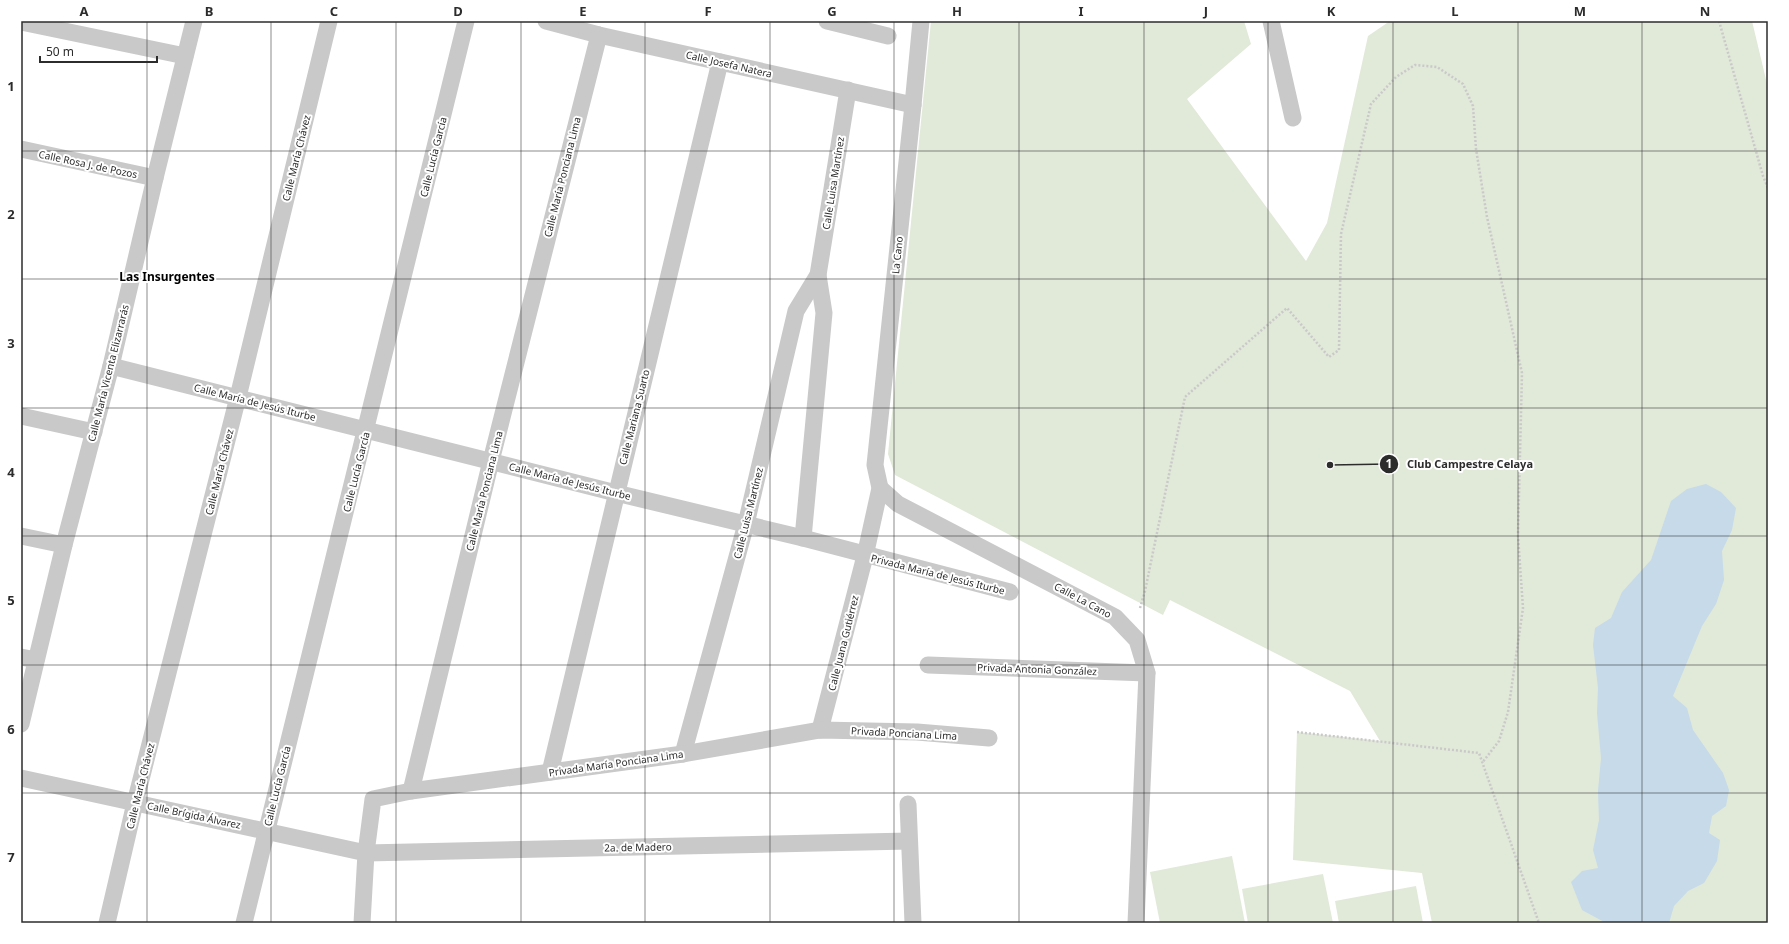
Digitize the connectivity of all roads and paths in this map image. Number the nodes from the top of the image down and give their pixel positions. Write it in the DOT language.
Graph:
graph roads {
  1 [pos="194,21"];
  2 [pos="329,21"];
  3 [pos="466,21"];
  4 [pos="546,21"];
  5 [pos="827,21"];
  6 [pos="920,21"];
  7 [pos="1271,21"];
  8 [pos="1719,21"];
  9 [pos="21,22"];
  10 [pos="861,25"];
  11 [pos="598,35"];
  12 [pos="888,36"];
  13 [pos="186,56"];
  14 [pos="720,62"];
  15 [pos="848,90"];
  16 [pos="913,105"];
  17 [pos="1293,118"];
  18 [pos="21,149"];
  19 [pos="155,178"];
  20 [pos="1768,188"];
  21 [pos="818,275"];
  22 [pos="111,366"];
  23 [pos="238,397"];
  24 [pos="21,416"];
  25 [pos="366,430"];
  26 [pos="94,432"];
  27 [pos="491,461"];
  28 [pos="880,488"];
  29 [pos="616,493"];
  30 [pos="746,524"];
  31 [pos="21,536"];
  32 [pos="803,538"];
  33 [pos="64,545"];
  34 [pos="865,556"];
  35 [pos="1010,592"];
  36 [pos="1140,608"];
  37 [pos="29,658"];
  38 [pos="928,665"];
  39 [pos="1147,673"];
  40 [pos="21,724"];
  41 [pos="820,730"];
  42 [pos="1297,732"];
  43 [pos="988,738"];
  44 [pos="683,754"];
  45 [pos="1482,763"];
  46 [pos="550,772"];
  47 [pos="21,778"];
  48 [pos="411,791"];
  49 [pos="135,803"];
  50 [pos="908,804"];
  51 [pos="266,831"];
  52 [pos="909,841"];
  53 [pos="366,853"];
  54 [pos="107,923"];
  55 [pos="244,923"];
  56 [pos="362,923"];
  57 [pos="913,923"];
  58 [pos="1136,923"];
  59 [pos="1539,923"];
  1 -- 13 [label="street, Calle María Vicenta Elizarrarás"];
  2 -- 23 [label="street, Calle María Chávez"];
  3 -- 25 [label="street, Calle Lucía García"];
  4 -- 11 [label="street, Calle Josefa Natera"];
  5 -- 10 [label="street"];
  6 -- 16 [label="street, La Cano"];
  7 -- 17 [label="street"];
  8 -- 20 [label="path"];
  9 -- 13 [label="street"];
  10 -- 12 [label="street"];
  11 -- 14 [label="street, Calle Josefa Natera"];
  11 -- 27 [label="street, Calle María Ponciana Lima"];
  13 -- 19 [label="street, Calle María Vicenta Elizarrarás"];
  14 -- 15 [label="street, Calle Josefa Natera"];
  14 -- 29 [label="street, Calle Mariana Suarto"];
  15 -- 16 [label="street, Calle Josefa Natera"];
  15 -- 21 [label="street, Calle Luisa Martínez"];
  16 -- 28 [label="street, La Cano"];
  18 -- 19 [label="street, Calle Rosa J. de Pozos"];
  19 -- 22 [label="street, Calle María Vicenta Elizarrarás"];
  21 -- 30 [label="street, Calle Luisa Martínez"];
  21 -- 32 [label="street, Calle Luisa Martínez"];
  22 -- 23 [label="street, Calle María de Jesús Iturbe"];
  22 -- 26 [label="street, Calle María Vicenta Elizarrarás"];
  23 -- 25 [label="street, Calle María de Jesús Iturbe"];
  23 -- 49 [label="street, Calle María Chávez"];
  24 -- 26 [label="street"];
  25 -- 27 [label="street, Calle María de Jesús Iturbe"];
  25 -- 51 [label="street, Calle Lucía García"];
  26 -- 33 [label="street, Calle María Vicenta Elizarrarás"];
  27 -- 29 [label="street, Calle María de Jesús Iturbe"];
  27 -- 48 [label="street, Calle María Ponciana Lima"];
  28 -- 34 [label="street, Calle Juana Gutiérrez"];
  28 -- 39 [label="street, Calle La Cano"];
  29 -- 30 [label="street, Calle María de Jesús Iturbe"];
  29 -- 46 [label="street, Calle Mariana Suarto"];
  30 -- 32 [label="street, Calle María de Jesús Iturbe"];
  30 -- 44 [label="street, Calle Luisa Martínez"];
  31 -- 33 [label="street"];
  32 -- 34 [label="street, Calle María de Jesús Iturbe"];
  33 -- 37 [label="street, Calle María Vicenta Elizarrarás"];
  34 -- 35 [label="street, Privada María de Jesús Iturbe"];
  34 -- 41 [label="street, Calle Juana Gutiérrez"];
  36 -- 45 [label="path"];
  37 -- 40 [label="street, Calle María Vicenta Elizarrarás"];
  38 -- 39 [label="street, Privada Antonia González"];
  39 -- 58 [label="street, Calle La Cano"];
  41 -- 43 [label="street, Privada Ponciana Lima"];
  41 -- 44 [label="street, Privada María Ponciana Lima"];
  42 -- 45 [label="path"];
  44 -- 46 [label="street, Privada María Ponciana Lima"];
  45 -- 59 [label="path"];
  46 -- 48 [label="street, Privada María Ponciana Lima"];
  47 -- 49 [label="street, Calle Brígida Álvarez"];
  48 -- 53 [label="street"];
  49 -- 51 [label="street, Calle Brígida Álvarez"];
  49 -- 54 [label="street, Calle María Chávez"];
  50 -- 52 [label="street"];
  51 -- 53 [label="street, Calle Brígida Álvarez"];
  51 -- 55 [label="street, Calle Lucía García"];
  52 -- 53 [label="street, 2a. de Madero"];
  52 -- 57 [label="street"];
  53 -- 56 [label="street"];
}
